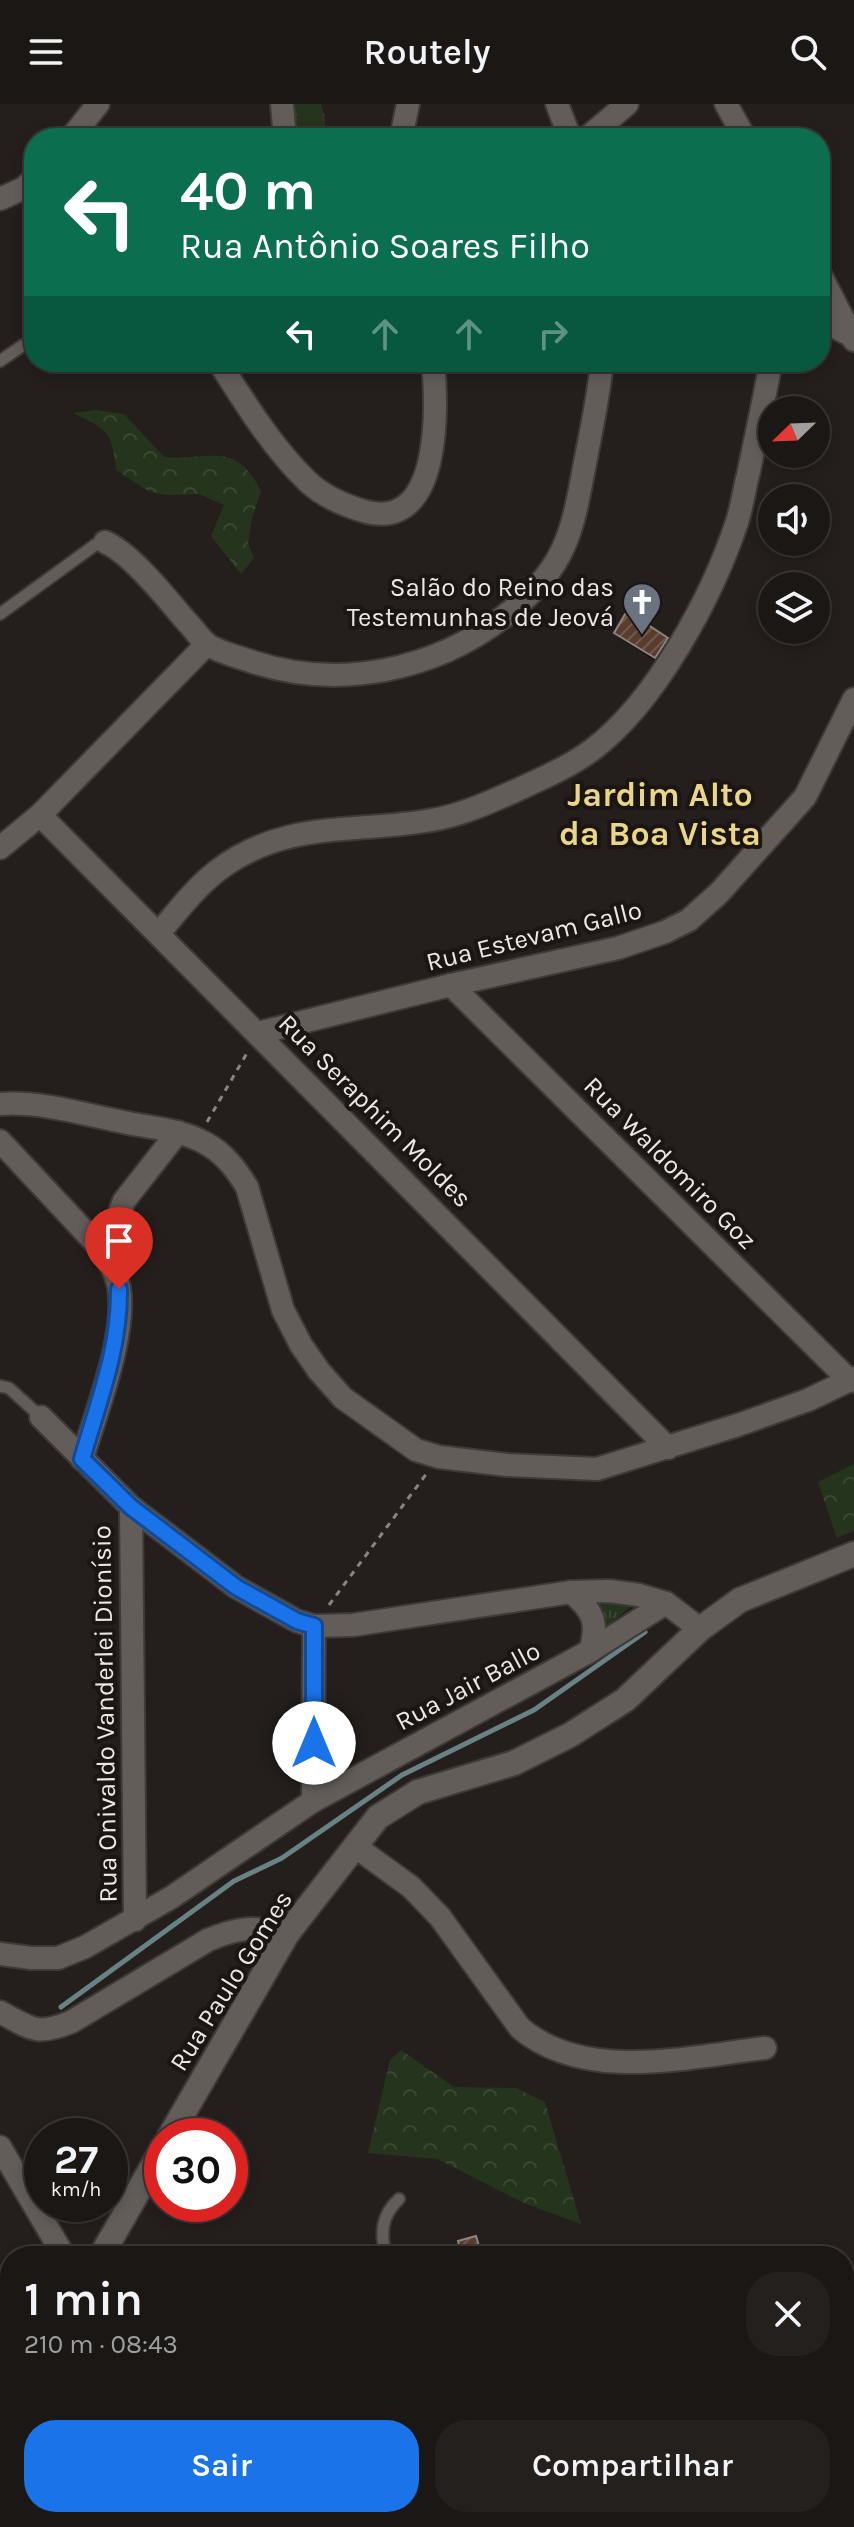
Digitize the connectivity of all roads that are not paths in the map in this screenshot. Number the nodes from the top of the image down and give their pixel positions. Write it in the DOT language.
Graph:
graph roads {
  1 [pos="98,104"];
  2 [pos="282,104"];
  3 [pos="408,104"];
  4 [pos="557,104"];
  5 [pos="627,104"];
  6 [pos="726,104"];
  7 [pos="79,128"];
  8 [pos="284,128"];
  9 [pos="403,128"];
  10 [pos="566,128"];
  11 [pos="599,128"];
  12 [pos="739,128"];
  13 [pos="24,188"];
  14 [pos="0,199"];
  15 [pos="830,293"];
  16 [pos="830,325"];
  17 [pos="853,338"];
  18 [pos="24,345"];
  19 [pos="0,361"];
  20 [pos="226,372"];
  21 [pos="433,372"];
  22 [pos="600,372"];
  23 [pos="769,372"];
  24 [pos="105,542"];
  25 [pos="0,614"];
  26 [pos="207,644"];
  27 [pos="854,699"];
  28 [pos="40,815"];
  29 [pos="0,848"];
  30 [pos="159,933"];
  31 [pos="451,985"];
  32 [pos="258,1033"];
  33 [pos="0,1104"];
  34 [pos="187,1136"];
  35 [pos="0,1141"];
  36 [pos="104,1252"];
  37 [pos="852,1380"];
  38 [pos="0,1386"];
  39 [pos="41,1417"];
  40 [pos="668,1448"];
  41 [pos="82,1459"];
  42 [pos="131,1507"];
  43 [pos="854,1554"];
  44 [pos="571,1592"];
  45 [pos="666,1603"];
  46 [pos="314,1626"];
  47 [pos="700,1629"];
  48 [pos="590,1651"];
  49 [pos="313,1801"];
  50 [pos="356,1847"];
  51 [pos="135,1920"];
  52 [pos="287,1934"];
  53 [pos="0,1954"];
  54 [pos="0,2012"];
  55 [pos="765,2048"];
  56 [pos="180,2118"];
  57 [pos="0,2147"];
  58 [pos="144,2181"];
  59 [pos="399,2199"];
  60 [pos="58,2246"];
  61 [pos="107,2246"];
  62 [pos="383,2246"];
  1 -- 7 [label="street"];
  2 -- 8 [label="street"];
  3 -- 9 [label="street"];
  4 -- 10 [label="street"];
  5 -- 11 [label="street"];
  6 -- 12 [label="street"];
  13 -- 14 [label="street"];
  15 -- 17 [label="street"];
  16 -- 17 [label="street"];
  18 -- 19 [label="lane"];
  20 -- 21 [label="street"];
  22 -- 26 [label="street"];
  23 -- 30 [label="street"];
  24 -- 25 [label="lane"];
  24 -- 26 [label="street"];
  26 -- 28 [label="street"];
  27 -- 31 [label="street, Rua Estevam Gallo"];
  28 -- 29 [label="street"];
  28 -- 30 [label="street, Rua Seraphim Moldes"];
  30 -- 32 [label="street, Rua Seraphim Moldes"];
  31 -- 32 [label="street, Rua Estevam Gallo"];
  31 -- 37 [label="street, Rua Waldomiro Goz"];
  32 -- 40 [label="street, Rua Seraphim Moldes"];
  33 -- 34 [label="street"];
  34 -- 36 [label="street"];
  34 -- 40 [label="street"];
  35 -- 36 [label="street"];
  36 -- 41 [label="street"];
  37 -- 40 [label="street"];
  38 -- 39 [label="lane"];
  39 -- 41 [label="street"];
  41 -- 42 [label="street"];
  42 -- 46 [label="street"];
  42 -- 51 [label="street, Rua Onivaldo Vanderlei Dionísio"];
  43 -- 47 [label="main road"];
  44 -- 45 [label="street"];
  44 -- 46 [label="street"];
  44 -- 48 [label="street"];
  45 -- 47 [label="street"];
  45 -- 48 [label="street, Rua Jair Ballo"];
  46 -- 49 [label="street"];
  47 -- 50 [label="main road, Rua Paulo Gomes"];
  48 -- 49 [label="street, Rua Jair Ballo"];
  49 -- 51 [label="street, Rua Jair Ballo"];
  50 -- 52 [label="main road, Rua Paulo Gomes"];
  50 -- 55 [label="street"];
  51 -- 53 [label="street, Rua Jair Ballo"];
  52 -- 54 [label="street"];
  52 -- 56 [label="main road, Rua Paulo Gomes"];
  57 -- 60 [label="street"];
  58 -- 61 [label="main road"];
  59 -- 62 [label="lane"];
}
